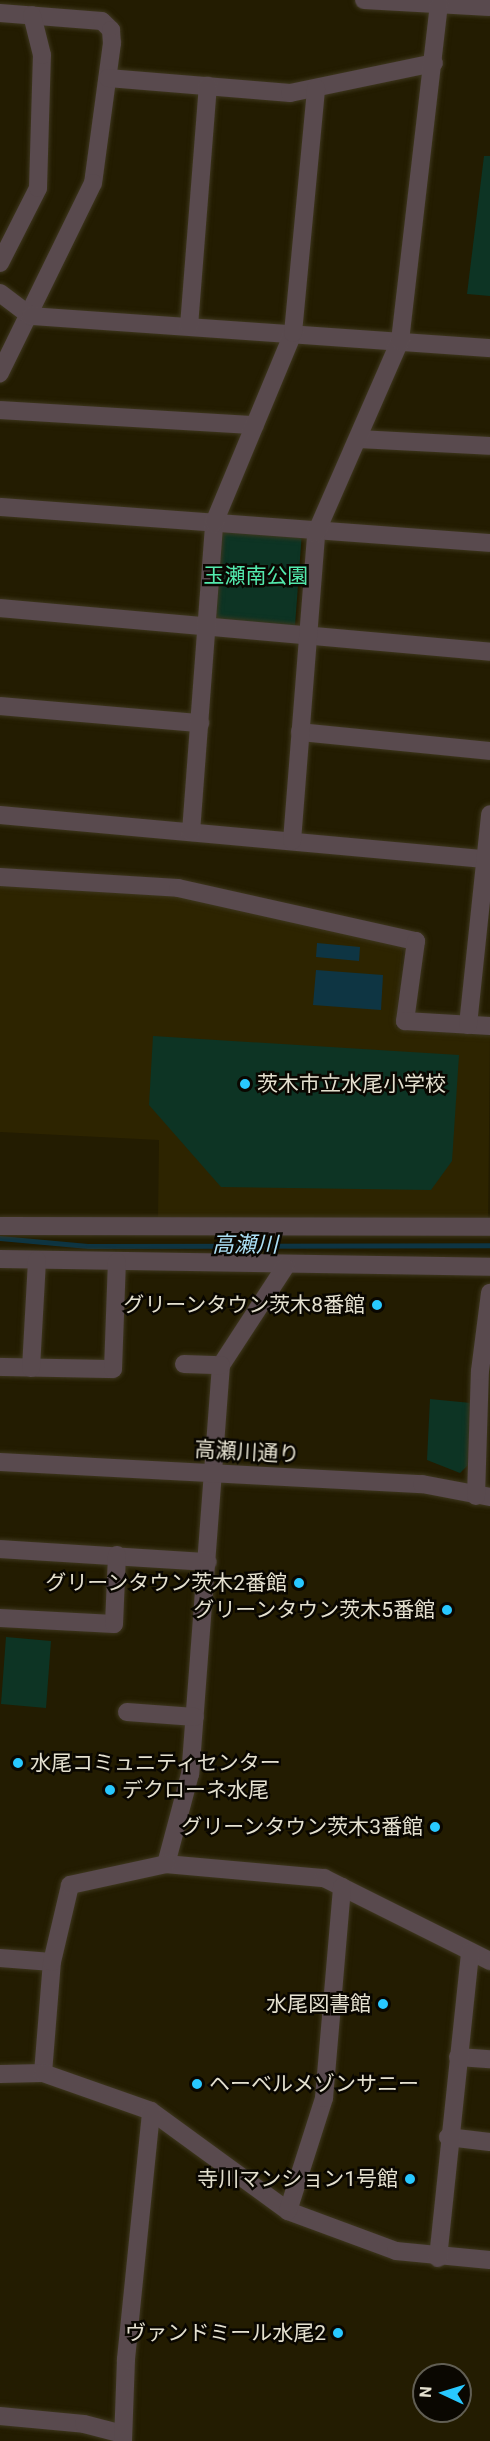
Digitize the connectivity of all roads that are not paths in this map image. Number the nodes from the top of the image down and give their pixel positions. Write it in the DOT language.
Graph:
graph roads {
  1 [pos="364,0"];
  2 [pos="405,3"];
  3 [pos="439,6"];
  4 [pos="490,7"];
  5 [pos="8,9"];
  6 [pos="32,15"];
  7 [pos="434,63"];
  8 [pos="108,78"];
  9 [pos="208,87"];
  10 [pos="316,88"];
  11 [pos="0,263"];
  12 [pos="0,293"];
  13 [pos="31,316"];
  14 [pos="189,326"];
  15 [pos="293,333"];
  16 [pos="400,341"];
  17 [pos="490,348"];
  18 [pos="0,374"];
  19 [pos="0,410"];
  20 [pos="255,424"];
  21 [pos="357,439"];
  22 [pos="490,446"];
  23 [pos="0,507"];
  24 [pos="214,523"];
  25 [pos="316,533"];
  26 [pos="490,543"];
  27 [pos="0,608"];
  28 [pos="208,627"];
  29 [pos="307,635"];
  30 [pos="490,652"];
  31 [pos="0,706"];
  32 [pos="200,723"];
  33 [pos="300,732"];
  34 [pos="490,751"];
  35 [pos="490,814"];
  36 [pos="0,815"];
  37 [pos="191,832"];
  38 [pos="292,841"];
  39 [pos="487,860"];
  40 [pos="0,877"];
  41 [pos="468,1025"];
  42 [pos="490,1026"];
  43 [pos="0,1226"];
  44 [pos="490,1227"];
  45 [pos="0,1259"];
  46 [pos="37,1260"];
  47 [pos="117,1262"];
  48 [pos="285,1267"];
  49 [pos="490,1267"];
  50 [pos="490,1293"];
  51 [pos="184,1364"];
  52 [pos="221,1365"];
  53 [pos="0,1367"];
  54 [pos="30,1368"];
  55 [pos="0,1462"];
  56 [pos="215,1473"];
  57 [pos="483,1496"];
  58 [pos="0,1549"];
  59 [pos="117,1555"];
  60 [pos="208,1562"];
  61 [pos="0,1618"];
  62 [pos="128,1712"];
  63 [pos="195,1717"];
  64 [pos="166,1864"];
  65 [pos="342,1887"];
  66 [pos="470,1952"];
  67 [pos="0,1958"];
  68 [pos="490,1961"];
  69 [pos="52,1962"];
  70 [pos="458,2057"];
  71 [pos="490,2059"];
  72 [pos="43,2073"];
  73 [pos="0,2074"];
  74 [pos="151,2111"];
  75 [pos="448,2137"];
  76 [pos="490,2142"];
  77 [pos="288,2211"];
  78 [pos="438,2258"];
  79 [pos="490,2260"];
  80 [pos="0,2416"];
  81 [pos="123,2438"];
  1 -- 2 [label="street"];
  2 -- 3 [label="street"];
  3 -- 4 [label="street"];
  3 -- 7 [label="street"];
  5 -- 6 [label="street"];
  6 -- 8 [label="street"];
  6 -- 11 [label="street"];
  7 -- 10 [label="street"];
  7 -- 16 [label="street"];
  8 -- 9 [label="street"];
  8 -- 13 [label="street"];
  9 -- 10 [label="street"];
  9 -- 14 [label="street"];
  10 -- 15 [label="street"];
  12 -- 13 [label="street"];
  13 -- 14 [label="street"];
  13 -- 18 [label="street"];
  14 -- 15 [label="street"];
  15 -- 16 [label="street"];
  15 -- 20 [label="street"];
  16 -- 17 [label="street"];
  16 -- 21 [label="street"];
  19 -- 20 [label="street"];
  20 -- 24 [label="street"];
  21 -- 22 [label="street"];
  21 -- 25 [label="street"];
  23 -- 24 [label="street"];
  24 -- 25 [label="street"];
  24 -- 28 [label="street"];
  25 -- 26 [label="street"];
  25 -- 29 [label="street"];
  27 -- 28 [label="street"];
  28 -- 29 [label="street"];
  28 -- 32 [label="street"];
  29 -- 30 [label="street"];
  29 -- 33 [label="street"];
  31 -- 32 [label="street"];
  32 -- 37 [label="street"];
  33 -- 34 [label="street"];
  33 -- 38 [label="street"];
  35 -- 39 [label="street"];
  36 -- 37 [label="street"];
  37 -- 38 [label="street"];
  38 -- 39 [label="street"];
  39 -- 41 [label="street"];
  40 -- 41 [label="street"];
  41 -- 42 [label="street"];
  43 -- 44 [label="street"];
  45 -- 46 [label="street"];
  46 -- 47 [label="street"];
  46 -- 54 [label="street"];
  47 -- 48 [label="street"];
  47 -- 54 [label="street"];
  48 -- 49 [label="street"];
  48 -- 52 [label="street"];
  50 -- 57 [label="street"];
  51 -- 52 [label="street"];
  52 -- 56 [label="street"];
  53 -- 54 [label="street"];
  55 -- 56 [label="street, 高瀬川通り"];
  56 -- 57 [label="street, 高瀬川通り"];
  56 -- 60 [label="street"];
  58 -- 59 [label="street"];
  59 -- 60 [label="street"];
  59 -- 61 [label="street"];
  60 -- 63 [label="street"];
  62 -- 63 [label="street"];
  63 -- 64 [label="street"];
  64 -- 65 [label="street"];
  64 -- 69 [label="street"];
  65 -- 66 [label="street"];
  65 -- 77 [label="street"];
  66 -- 68 [label="street"];
  66 -- 70 [label="street"];
  67 -- 69 [label="street"];
  69 -- 72 [label="street"];
  70 -- 71 [label="street"];
  70 -- 75 [label="street"];
  72 -- 73 [label="street"];
  72 -- 74 [label="street"];
  74 -- 77 [label="street"];
  74 -- 81 [label="street"];
  75 -- 76 [label="street"];
  75 -- 78 [label="street"];
  77 -- 78 [label="street"];
  78 -- 79 [label="street"];
  80 -- 81 [label="street"];
}
